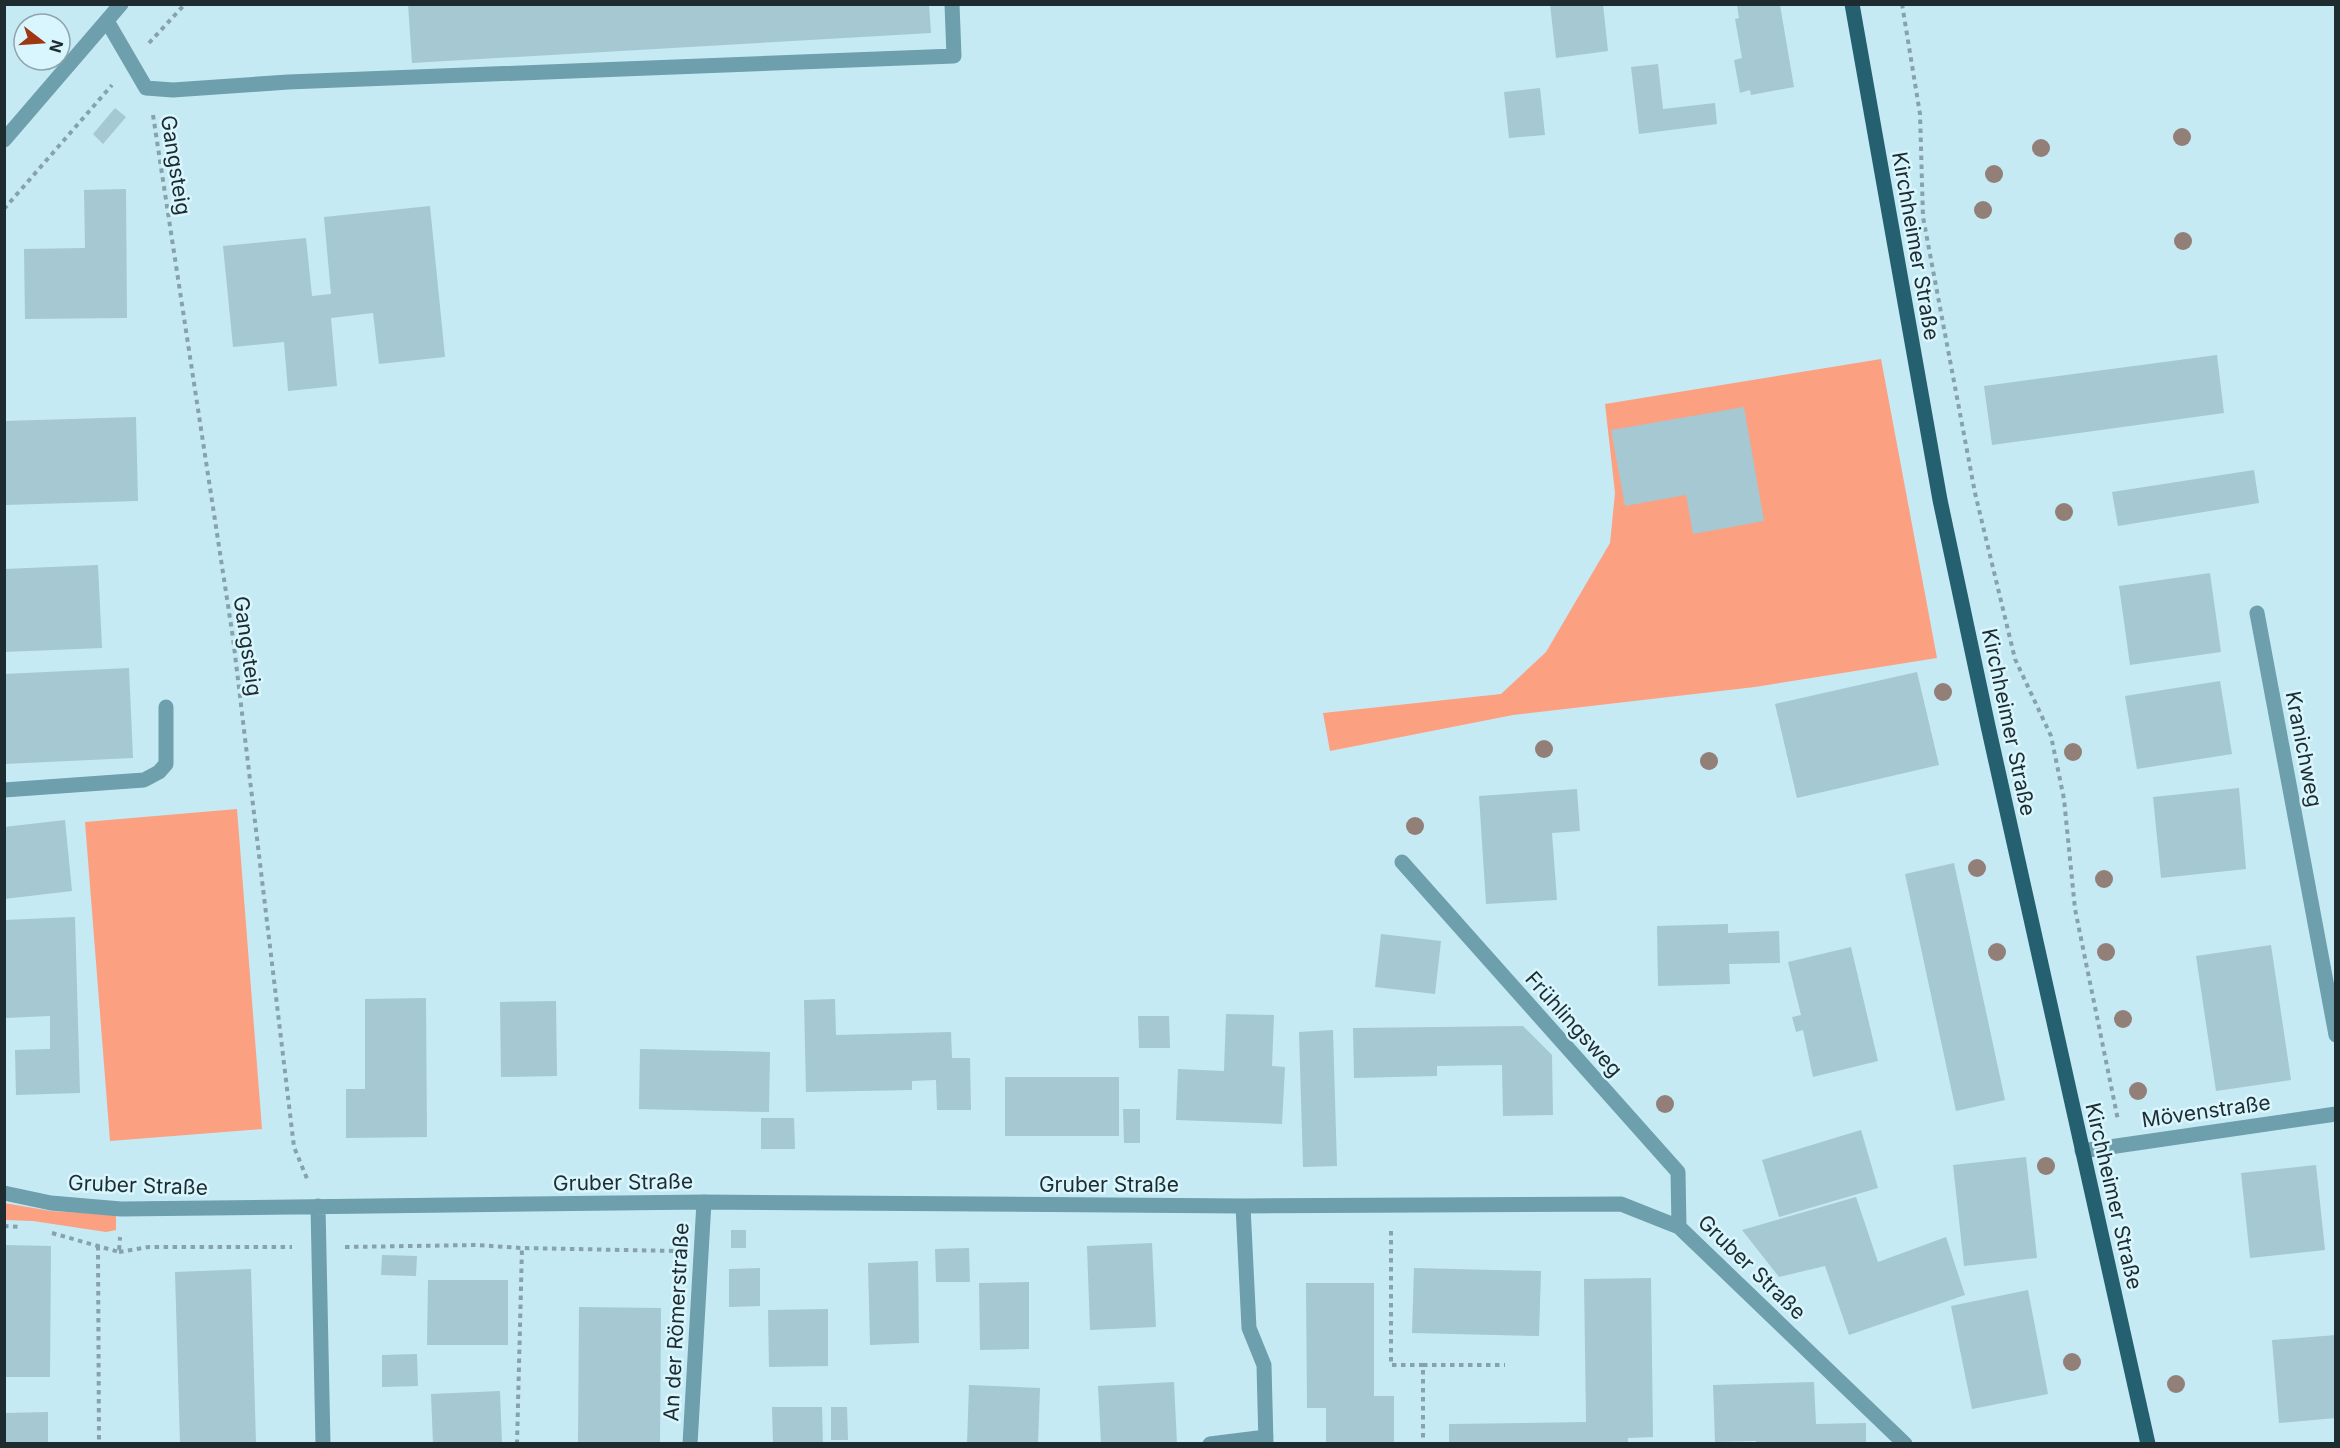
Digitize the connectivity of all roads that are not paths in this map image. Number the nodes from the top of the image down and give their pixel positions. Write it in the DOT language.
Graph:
graph roads {
  1 [pos="121,4"];
  2 [pos="952,4"];
  3 [pos="1851,4"];
  4 [pos="107,21"];
  5 [pos="4,140"];
  6 [pos="2257,613"];
  7 [pos="166,706"];
  8 [pos="4,790"];
  9 [pos="1402,862"];
  10 [pos="2336,1035"];
  11 [pos="2336,1114"];
  12 [pos="2082,1151"];
  13 [pos="4,1193"];
  14 [pos="704,1202"];
  15 [pos="318,1206"];
  16 [pos="1243,1206"];
  17 [pos="1679,1227"];
  18 [pos="1266,1440"];
  19 [pos="323,1443"];
  20 [pos="690,1443"];
  21 [pos="1210,1443"];
  22 [pos="1905,1443"];
  23 [pos="2148,1443"];
  1 -- 4 [label="street"];
  2 -- 4 [label="street"];
  3 -- 12 [label="main road, Kirchheimer Straße"];
  4 -- 5 [label="street"];
  6 -- 10 [label="street, Kranichweg"];
  7 -- 8 [label="street"];
  9 -- 17 [label="street, Frühlingsweg"];
  11 -- 12 [label="street, Mövenstraße"];
  12 -- 23 [label="main road, Kirchheimer Straße"];
  13 -- 15 [label="street, Gruber Straße"];
  14 -- 15 [label="street, Gruber Straße"];
  14 -- 16 [label="street, Gruber Straße"];
  14 -- 20 [label="street, An der Römerstraße"];
  15 -- 19 [label="street"];
  16 -- 17 [label="street, Gruber Straße"];
  16 -- 18 [label="street"];
  17 -- 22 [label="street, Gruber Straße"];
  18 -- 21 [label="street"];
}
